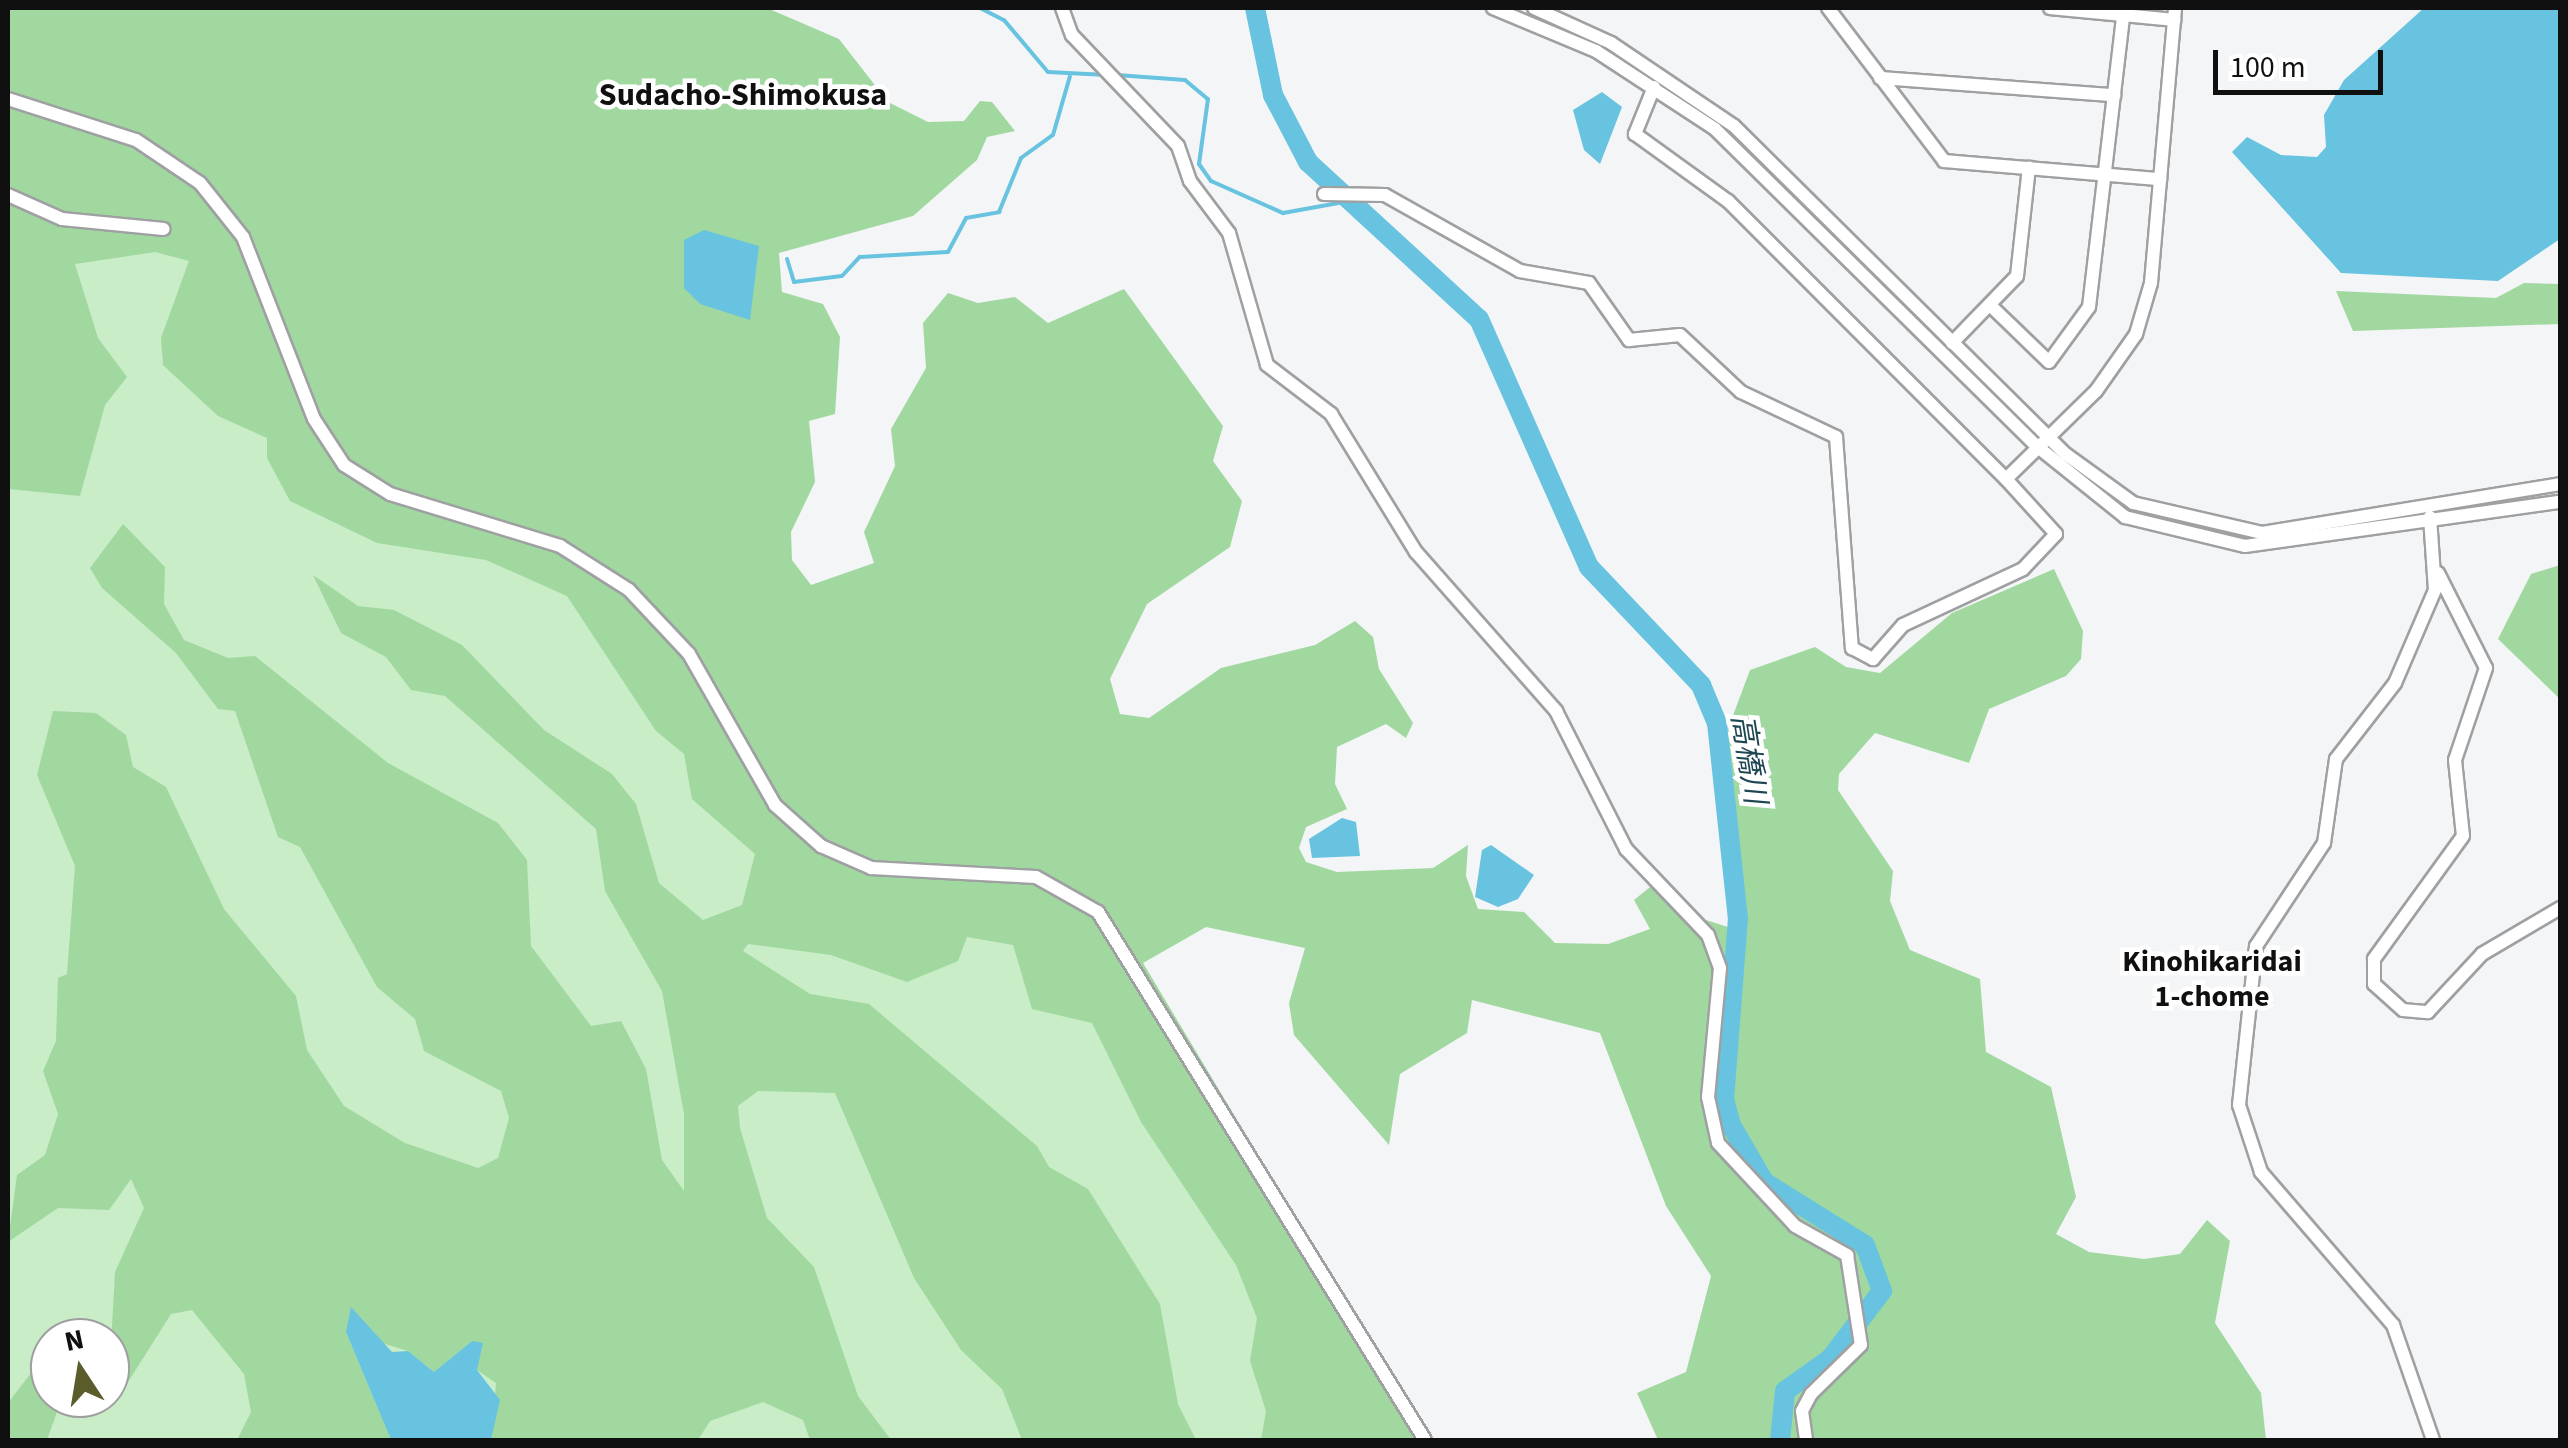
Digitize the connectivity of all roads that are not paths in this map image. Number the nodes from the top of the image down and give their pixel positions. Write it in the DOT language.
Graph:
graph roads {
  1 [pos="1062,8"];
  2 [pos="1492,8"];
  3 [pos="1534,8"];
  4 [pos="1828,8"];
  5 [pos="2050,8"];
  6 [pos="2123,12"];
  7 [pos="2174,14"];
  8 [pos="1880,78"];
  9 [pos="1654,87"];
  10 [pos="2114,95"];
  11 [pos="8,99"];
  12 [pos="2029,168"];
  13 [pos="2107,174"];
  14 [pos="2160,179"];
  15 [pos="1324,194"];
  16 [pos="8,195"];
  17 [pos="164,229"];
  18 [pos="1992,306"];
  19 [pos="1952,344"];
  20 [pos="2051,438"];
  21 [pos="2038,447"];
  22 [pos="2006,479"];
  23 [pos="2560,484"];
  24 [pos="2560,502"];
  25 [pos="2430,517"];
  26 [pos="2434,562"];
  27 [pos="2560,908"];
  28 [pos="1425,1440"];
  29 [pos="1806,1440"];
  30 [pos="2433,1440"];
  1 -- 29 [label="street"];
  2 -- 9 [label="street"];
  3 -- 19 [label="street"];
  4 -- 8 [label="street"];
  5 -- 6 [label="street"];
  6 -- 7 [label="street"];
  6 -- 10 [label="street"];
  7 -- 14 [label="street"];
  8 -- 10 [label="street"];
  8 -- 12 [label="street"];
  9 -- 21 [label="street"];
  9 -- 22 [label="street"];
  10 -- 13 [label="street"];
  11 -- 28 [label="street"];
  12 -- 13 [label="street"];
  12 -- 18 [label="street"];
  13 -- 14 [label="street"];
  13 -- 18 [label="street"];
  14 -- 20 [label="street"];
  15 -- 22 [label="street"];
  16 -- 17 [label="street"];
  18 -- 19 [label="street"];
  19 -- 20 [label="street"];
  20 -- 21 [label="street"];
  20 -- 25 [label="street"];
  21 -- 22 [label="street"];
  21 -- 25 [label="street"];
  23 -- 25 [label="street"];
  24 -- 25 [label="street"];
  25 -- 26 [label="street"];
  26 -- 27 [label="street"];
  26 -- 30 [label="street"];
}
